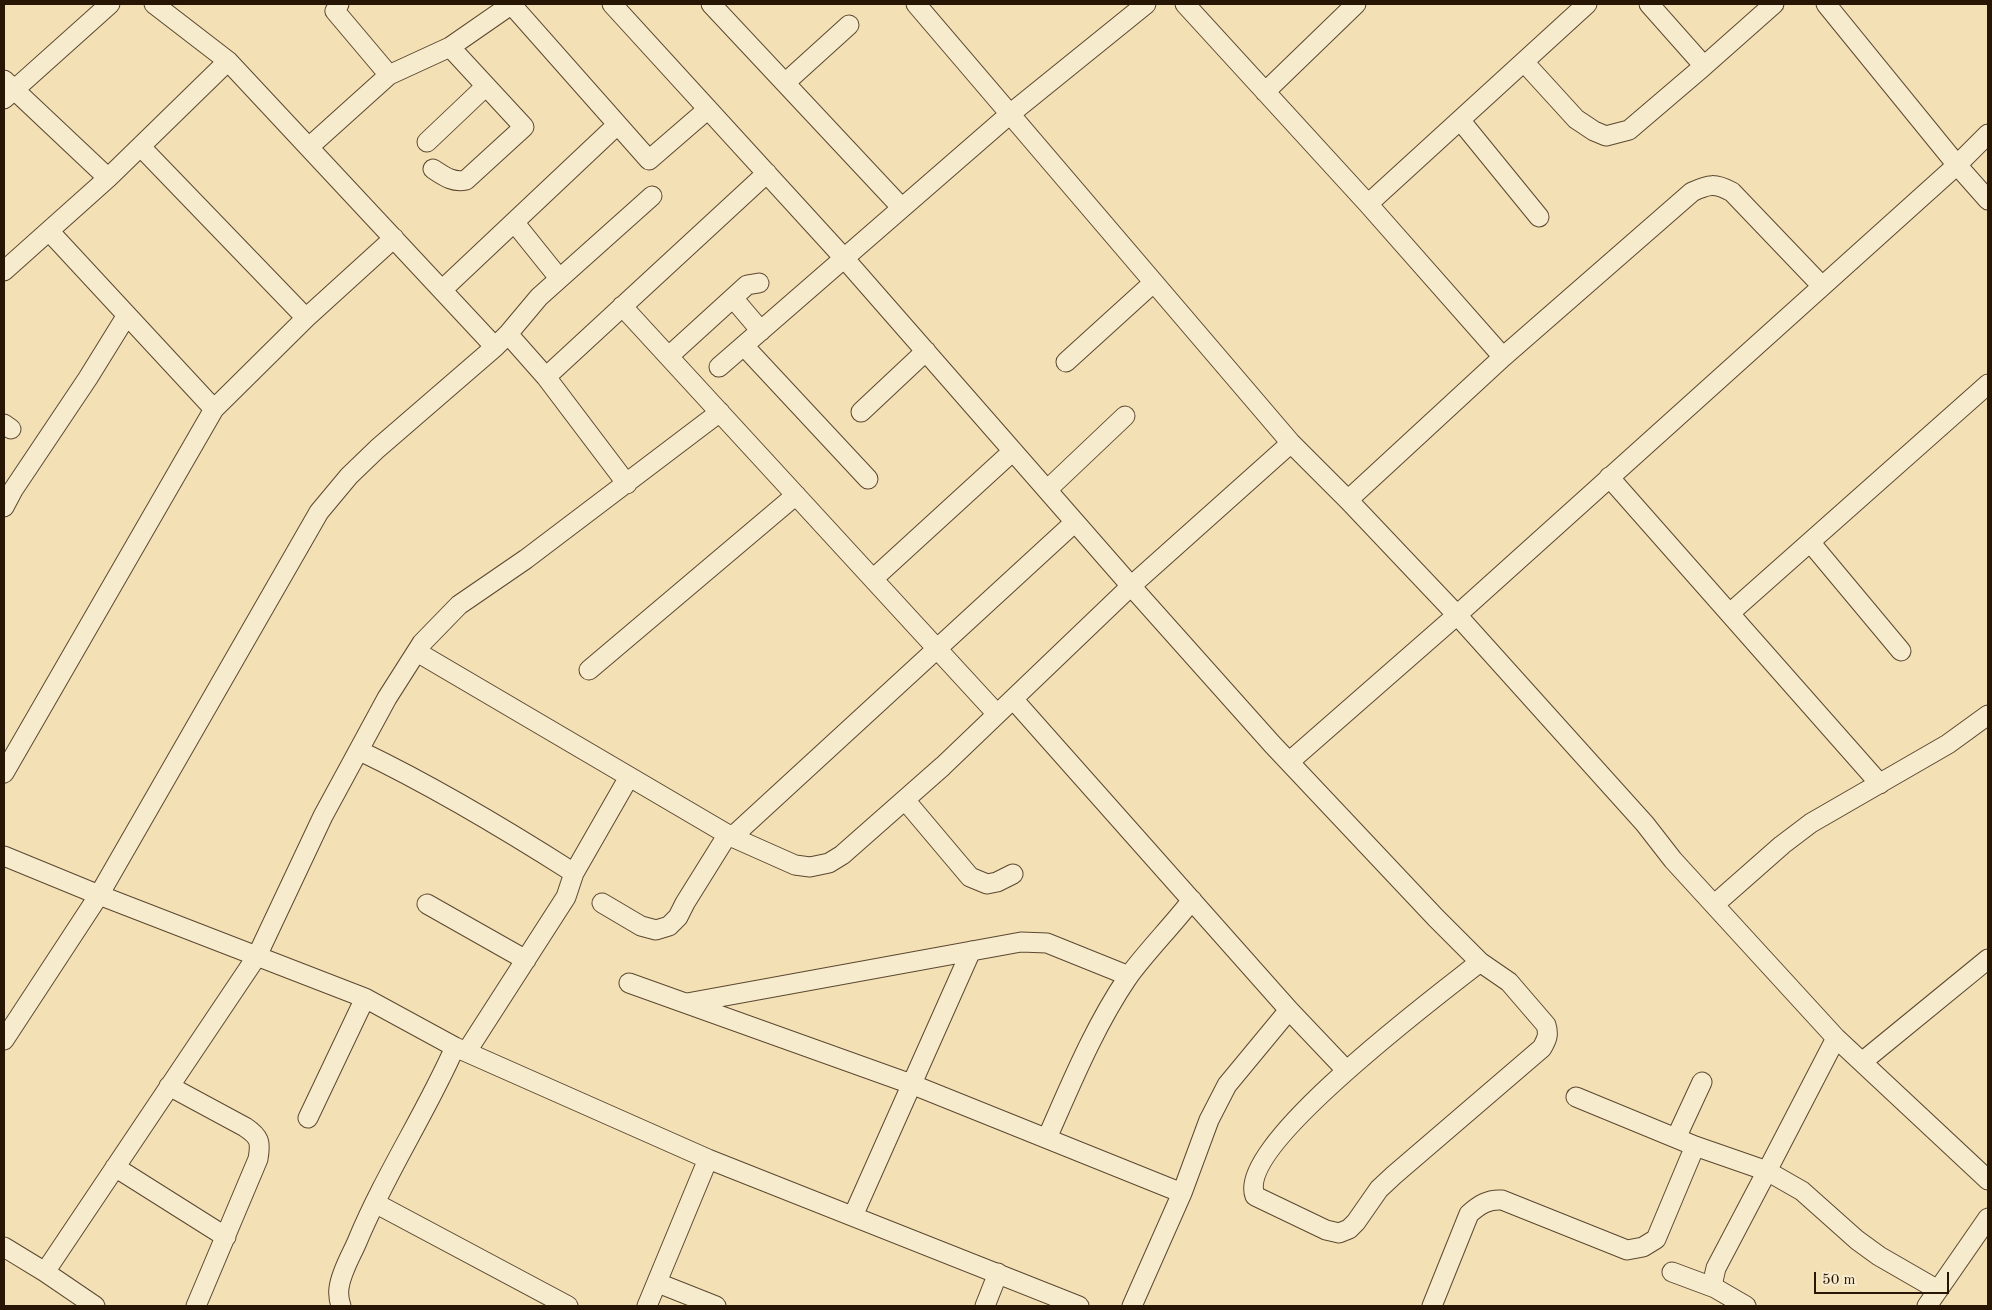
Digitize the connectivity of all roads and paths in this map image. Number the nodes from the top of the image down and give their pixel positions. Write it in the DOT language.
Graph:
graph roads {
  1 [pos="110,4"];
  2 [pos="154,4"];
  3 [pos="511,4"];
  4 [pos="612,4"];
  5 [pos="916,4"];
  6 [pos="1146,4"];
  7 [pos="1185,4"];
  8 [pos="1356,4"];
  9 [pos="1587,4"];
  10 [pos="1649,4"];
  11 [pos="1774,4"];
  12 [pos="1826,4"];
  13 [pos="714,5"];
  14 [pos="334,6"];
  15 [pos="849,25"];
  16 [pos="450,47"];
  17 [pos="228,61"];
  18 [pos="1524,62"];
  19 [pos="1704,66"];
  20 [pos="389,75"];
  21 [pos="785,83"];
  22 [pos="486,86"];
  23 [pos="7,89"];
  24 [pos="1265,92"];
  25 [pos="708,109"];
  26 [pos="1010,114"];
  27 [pos="1460,120"];
  28 [pos="616,125"];
  29 [pos="1988,134"];
  30 [pos="427,142"];
  31 [pos="141,147"];
  32 [pos="309,147"];
  33 [pos="1956,165"];
  34 [pos="433,169"];
  35 [pos="767,173"];
  36 [pos="108,178"];
  37 [pos="652,196"];
  38 [pos="1988,200"];
  39 [pos="1368,204"];
  40 [pos="902,208"];
  41 [pos="1539,217"];
  42 [pos="514,222"];
  43 [pos="49,231"];
  44 [pos="394,238"];
  45 [pos="844,258"];
  46 [pos="4,271"];
  47 [pos="559,278"];
  48 [pos="759,283"];
  49 [pos="1153,283"];
  50 [pos="1821,285"];
  51 [pos="442,290"];
  52 [pos="733,298"];
  53 [pos="622,306"];
  54 [pos="126,315"];
  55 [pos="306,318"];
  56 [pos="761,331"];
  57 [pos="502,341"];
  58 [pos="744,346"];
  59 [pos="926,351"];
  60 [pos="669,356"];
  61 [pos="1503,357"];
  62 [pos="1066,362"];
  63 [pos="719,368"];
  64 [pos="546,377"];
  65 [pos="1988,384"];
  66 [pos="214,409"];
  67 [pos="720,412"];
  68 [pos="861,412"];
  69 [pos="1125,416"];
  70 [pos="1291,443"];
  71 [pos="1012,450"];
  72 [pos="1610,477"];
  73 [pos="868,479"];
  74 [pos="627,484"];
  75 [pos="1047,490"];
  76 [pos="796,495"];
  77 [pos="1348,500"];
  78 [pos="4,507"];
  79 [pos="1075,522"];
  80 [pos="1810,542"];
  81 [pos="873,579"];
  82 [pos="1130,586"];
  83 [pos="1730,613"];
  84 [pos="1457,615"];
  85 [pos="935,649"];
  86 [pos="1901,651"];
  87 [pos="417,652"];
  88 [pos="589,670"];
  89 [pos="1013,699"];
  90 [pos="997,714"];
  91 [pos="1988,715"];
  92 [pos="360,751"];
  93 [pos="1289,762"];
  94 [pos="4,773"];
  95 [pos="629,777"];
  96 [pos="1880,784"];
  97 [pos="905,800"];
  98 [pos="730,836"];
  99 [pos="4,856"];
  100 [pos="574,874"];
  101 [pos="1013,874"];
  102 [pos="99,895"];
  103 [pos="1192,900"];
  104 [pos="427,904"];
  105 [pos="602,904"];
  106 [pos="1714,904"];
  107 [pos="971,951"];
  108 [pos="257,956"];
  109 [pos="1988,959"];
  110 [pos="526,960"];
  111 [pos="1480,962"];
  112 [pos="1129,976"];
  113 [pos="629,983"];
  114 [pos="365,998"];
  115 [pos="686,1003"];
  116 [pos="1289,1010"];
  117 [pos="1836,1038"];
  118 [pos="4,1040"];
  119 [pos="461,1049"];
  120 [pos="1862,1062"];
  121 [pos="1346,1070"];
  122 [pos="1702,1082"];
  123 [pos="911,1084"];
  124 [pos="170,1086"];
  125 [pos="1576,1097"];
  126 [pos="308,1118"];
  127 [pos="1047,1138"];
  128 [pos="1676,1138"];
  129 [pos="1695,1146"];
  130 [pos="708,1159"];
  131 [pos="115,1167"];
  132 [pos="1767,1171"];
  133 [pos="1988,1180"];
  134 [pos="1182,1193"];
  135 [pos="374,1203"];
  136 [pos="853,1216"];
  137 [pos="1988,1218"];
  138 [pos="226,1237"];
  139 [pos="4,1247"];
  140 [pos="45,1272"];
  141 [pos="1672,1272"];
  142 [pos="998,1273"];
  143 [pos="658,1283"];
  144 [pos="1715,1288"];
  145 [pos="1938,1290"];
  146 [pos="1436,1305"];
  147 [pos="95,1306"];
  148 [pos="196,1306"];
  149 [pos="341,1306"];
  150 [pos="568,1306"];
  151 [pos="647,1306"];
  152 [pos="716,1306"];
  153 [pos="985,1306"];
  154 [pos="1079,1306"];
  155 [pos="1132,1306"];
  156 [pos="1746,1306"];
  157 [pos="1927,1306"];
  1 -- 23 [label="street"];
  2 -- 17 [label="street"];
  3 -- 16 [label="street"];
  3 -- 28 [label="street"];
  4 -- 25 [label="street"];
  5 -- 26 [label="street"];
  6 -- 26 [label="street"];
  7 -- 24 [label="street"];
  8 -- 24 [label="street"];
  9 -- 18 [label="street"];
  10 -- 19 [label="street"];
  11 -- 19 [label="street"];
  12 -- 33 [label="street"];
  13 -- 21 [label="street"];
  14 -- 20 [label="street"];
  15 -- 21 [label="street"];
  16 -- 20 [label="street"];
  16 -- 22 [label="street"];
  17 -- 31 [label="street"];
  17 -- 32 [label="street"];
  18 -- 19 [label="street"];
  18 -- 27 [label="street"];
  20 -- 32 [label="street"];
  21 -- 40 [label="street"];
  22 -- 30 [label="street"];
  22 -- 34 [label="street"];
  23 -- 36 [label="street"];
  24 -- 39 [label="street"];
  25 -- 28 [label="street"];
  25 -- 35 [label="street"];
  26 -- 40 [label="street"];
  26 -- 49 [label="street"];
  27 -- 39 [label="street"];
  27 -- 41 [label="street"];
  28 -- 42 [label="street"];
  29 -- 33 [label="street"];
  31 -- 36 [label="street"];
  31 -- 55 [label="street"];
  32 -- 44 [label="street"];
  33 -- 38 [label="street"];
  33 -- 50 [label="street"];
  35 -- 45 [label="street"];
  35 -- 53 [label="street"];
  36 -- 43 [label="street"];
  37 -- 47 [label="street"];
  39 -- 61 [label="street"];
  40 -- 45 [label="street"];
  42 -- 47 [label="street"];
  42 -- 51 [label="street"];
  43 -- 46 [label="street"];
  43 -- 54 [label="street"];
  44 -- 51 [label="street"];
  44 -- 55 [label="street"];
  45 -- 56 [label="street"];
  45 -- 59 [label="street"];
  47 -- 57 [label="street"];
  48 -- 52 [label="street"];
  49 -- 62 [label="street"];
  49 -- 70 [label="street"];
  50 -- 61 [label="street"];
  50 -- 72 [label="street"];
  51 -- 57 [label="street"];
  52 -- 56 [label="street"];
  52 -- 60 [label="street"];
  53 -- 60 [label="street"];
  53 -- 64 [label="street"];
  54 -- 66 [label="street"];
  54 -- 78 [label="street"];
  55 -- 66 [label="street"];
  56 -- 58 [label="street"];
  57 -- 64 [label="street"];
  57 -- 102 [label="street"];
  58 -- 63 [label="street"];
  58 -- 73 [label="street"];
  59 -- 68 [label="street"];
  59 -- 71 [label="street"];
  60 -- 67 [label="street"];
  61 -- 77 [label="street"];
  64 -- 74 [label="street"];
  65 -- 80 [label="street"];
  66 -- 94 [label="street"];
  67 -- 74 [label="street"];
  67 -- 76 [label="street"];
  69 -- 75 [label="street"];
  70 -- 77 [label="street"];
  70 -- 82 [label="street"];
  71 -- 75 [label="street"];
  71 -- 81 [label="street"];
  72 -- 83 [label="street"];
  72 -- 84 [label="street"];
  74 -- 87 [label="street"];
  75 -- 79 [label="street"];
  76 -- 81 [label="street"];
  76 -- 88 [label="street"];
  77 -- 84 [label="street"];
  79 -- 82 [label="street"];
  79 -- 85 [label="street"];
  80 -- 83 [label="street"];
  80 -- 86 [label="street"];
  81 -- 85 [label="street"];
  82 -- 89 [label="street"];
  82 -- 93 [label="street"];
  83 -- 96 [label="street"];
  84 -- 93 [label="street"];
  84 -- 106 [label="street"];
  85 -- 90 [label="street"];
  85 -- 98 [label="street"];
  87 -- 92 [label="street"];
  87 -- 95 [label="street"];
  89 -- 90 [label="street"];
  89 -- 103 [label="street"];
  90 -- 97 [label="street"];
  91 -- 96 [label="street"];
  92 -- 100 [label="street"];
  92 -- 108 [label="street"];
  93 -- 111 [label="street"];
  95 -- 98 [label="street"];
  95 -- 100 [label="street"];
  96 -- 106 [label="street"];
  97 -- 98 [label="street"];
  97 -- 101 [label="street"];
  98 -- 105 [label="street"];
  99 -- 102 [label="street"];
  100 -- 110 [label="street"];
  102 -- 108 [label="street"];
  102 -- 118 [label="street"];
  103 -- 112 [label="street"];
  103 -- 116 [label="street"];
  104 -- 110 [label="street"];
  106 -- 117 [label="street"];
  107 -- 112 [label="street"];
  107 -- 115 [label="street"];
  107 -- 123 [label="street"];
  108 -- 114 [label="street"];
  108 -- 124 [label="street"];
  109 -- 120 [label="street"];
  110 -- 119 [label="street"];
  111 -- 121 [label="street"];
  111 -- 121 [label="street"];
  112 -- 127 [label="street"];
  113 -- 115 [label="street"];
  114 -- 119 [label="street"];
  114 -- 126 [label="street"];
  115 -- 123 [label="street"];
  116 -- 121 [label="street"];
  116 -- 134 [label="street"];
  117 -- 120 [label="street"];
  117 -- 132 [label="street"];
  119 -- 130 [label="street"];
  119 -- 135 [label="street"];
  120 -- 133 [label="street"];
  122 -- 128 [label="street"];
  123 -- 127 [label="street"];
  123 -- 136 [label="street"];
  124 -- 131 [label="street"];
  124 -- 138 [label="street"];
  125 -- 128 [label="street"];
  127 -- 134 [label="street"];
  128 -- 129 [label="street"];
  129 -- 132 [label="street"];
  129 -- 146 [label="street"];
  130 -- 136 [label="street"];
  130 -- 143 [label="street"];
  131 -- 138 [label="street"];
  131 -- 140 [label="street"];
  132 -- 144 [label="street"];
  132 -- 145 [label="street"];
  134 -- 155 [label="street"];
  135 -- 149 [label="street"];
  135 -- 150 [label="street"];
  136 -- 142 [label="street"];
  137 -- 145 [label="street"];
  138 -- 148 [label="street"];
  139 -- 140 [label="street"];
  140 -- 147 [label="street"];
  141 -- 144 [label="street"];
  142 -- 153 [label="street"];
  142 -- 154 [label="street"];
  143 -- 151 [label="street"];
  143 -- 152 [label="street"];
  144 -- 156 [label="street"];
  145 -- 157 [label="street"];
}
